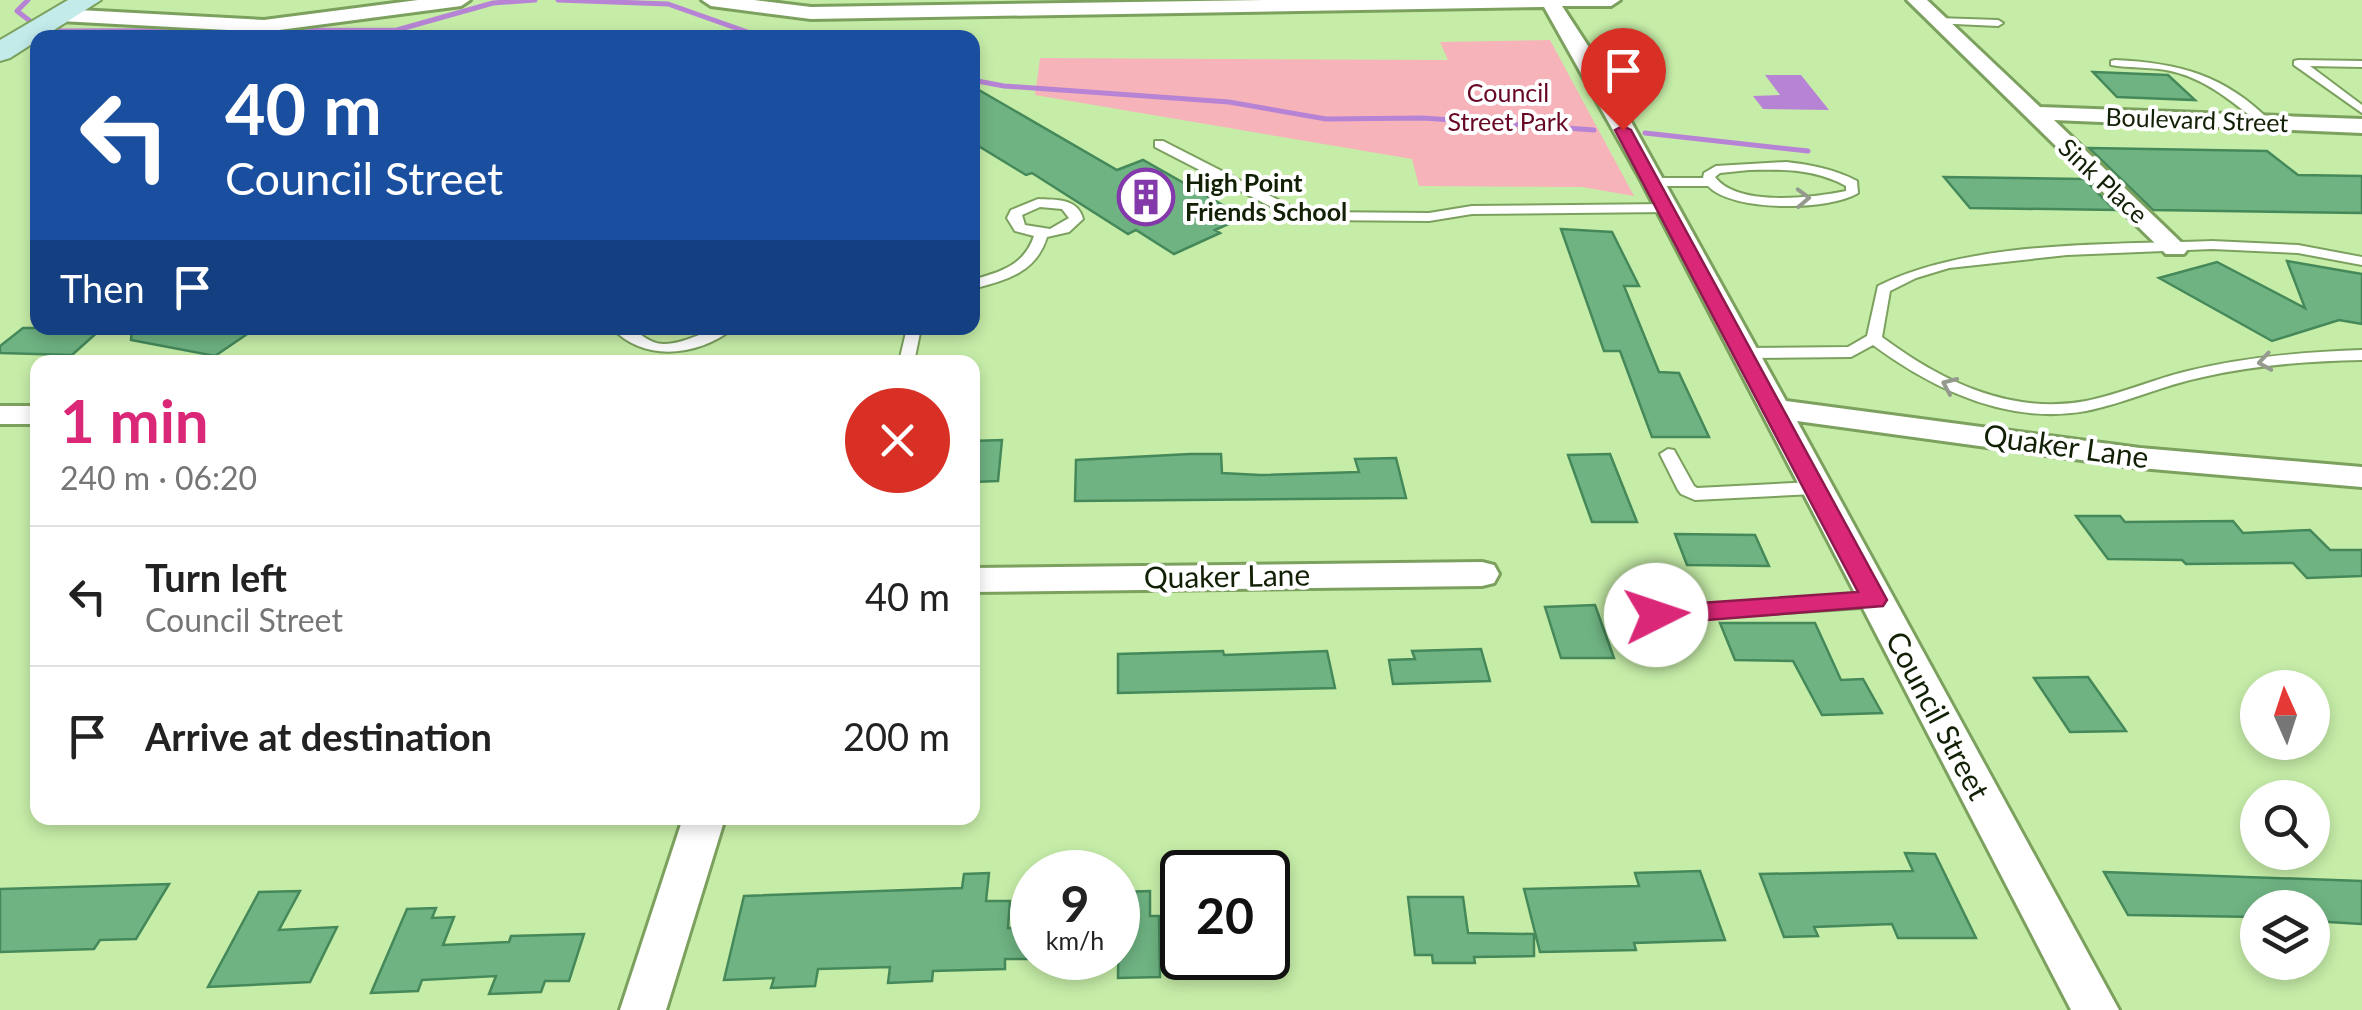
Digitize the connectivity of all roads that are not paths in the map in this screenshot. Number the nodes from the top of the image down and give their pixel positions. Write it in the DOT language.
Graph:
graph roads {
  1 [pos="87,0"];
  2 [pos="461,0"];
  3 [pos="712,0"];
  4 [pos="1611,0"];
  5 [pos="1916,0"];
  6 [pos="1549,1"];
  7 [pos="1233,4"];
  8 [pos="955,6"];
  9 [pos="60,14"];
  10 [pos="1938,20"];
  11 [pos="1998,24"];
  12 [pos="35,30"];
  13 [pos="30,33"];
  14 [pos="0,52"];
  15 [pos="2114,63"];
  16 [pos="2362,64"];
  17 [pos="2362,110"];
  18 [pos="2032,114"];
  19 [pos="2265,122"];
  20 [pos="2362,126"];
  21 [pos="1159,144"];
  22 [pos="1711,182"];
  23 [pos="1661,195"];
  24 [pos="1042,233"];
  25 [pos="2174,248"];
  26 [pos="2362,261"];
  27 [pos="980,282"];
  28 [pos="626,335"];
  29 [pos="712,335"];
  30 [pos="1874,338"];
  31 [pos="1744,353"];
  32 [pos="2362,354"];
  33 [pos="659,355"];
  34 [pos="668,355"];
  35 [pos="1772,408"];
  36 [pos="0,414"];
  37 [pos="30,416"];
  38 [pos="1668,454"];
  39 [pos="2362,477"];
  40 [pos="1814,488"];
  41 [pos="1482,574"];
  42 [pos="980,580"];
  43 [pos="1875,600"];
  44 [pos="1620,618"];
  45 [pos="702,825"];
  46 [pos="643,1010"];
  47 [pos="2096,1010"];
  1 -- 9 [label="street"];
  2 -- 9 [label="street"];
  3 -- 8 [label="street"];
  4 -- 6 [label="street"];
  5 -- 10 [label="street, Sink Place"];
  6 -- 7 [label="street"];
  6 -- 23 [label="street, Council Street"];
  7 -- 8 [label="street"];
  9 -- 12 [label="street"];
  10 -- 11 [label="lane"];
  10 -- 18 [label="street, Sink Place"];
  13 -- 14 [label="street"];
  15 -- 19 [label="lane"];
  16 -- 17 [label="lane"];
  18 -- 19 [label="street, Boulevard Street"];
  18 -- 25 [label="street, Sink Place"];
  19 -- 20 [label="street, Boulevard Street"];
  21 -- 23 [label="lane"];
  22 -- 22 [label="lane, one-way"];
  22 -- 23 [label="lane"];
  23 -- 31 [label="street, Council Street"];
  24 -- 27 [label="lane"];
  25 -- 26 [label="lane"];
  25 -- 30 [label="lane"];
  28 -- 33 [label="lane"];
  29 -- 34 [label="lane"];
  30 -- 31 [label="lane"];
  32 -- 30 [label="lane, one-way"];
  31 -- 35 [label="street, Council Street"];
  35 -- 39 [label="street, Quaker Lane"];
  35 -- 40 [label="street, Council Street"];
  36 -- 37 [label="street"];
  38 -- 40 [label="lane"];
  40 -- 43 [label="street, Council Street"];
  41 -- 42 [label="street, Quaker Lane"];
  43 -- 44 [label="lane"];
  43 -- 47 [label="street, Council Street"];
  45 -- 46 [label="street"];
}
